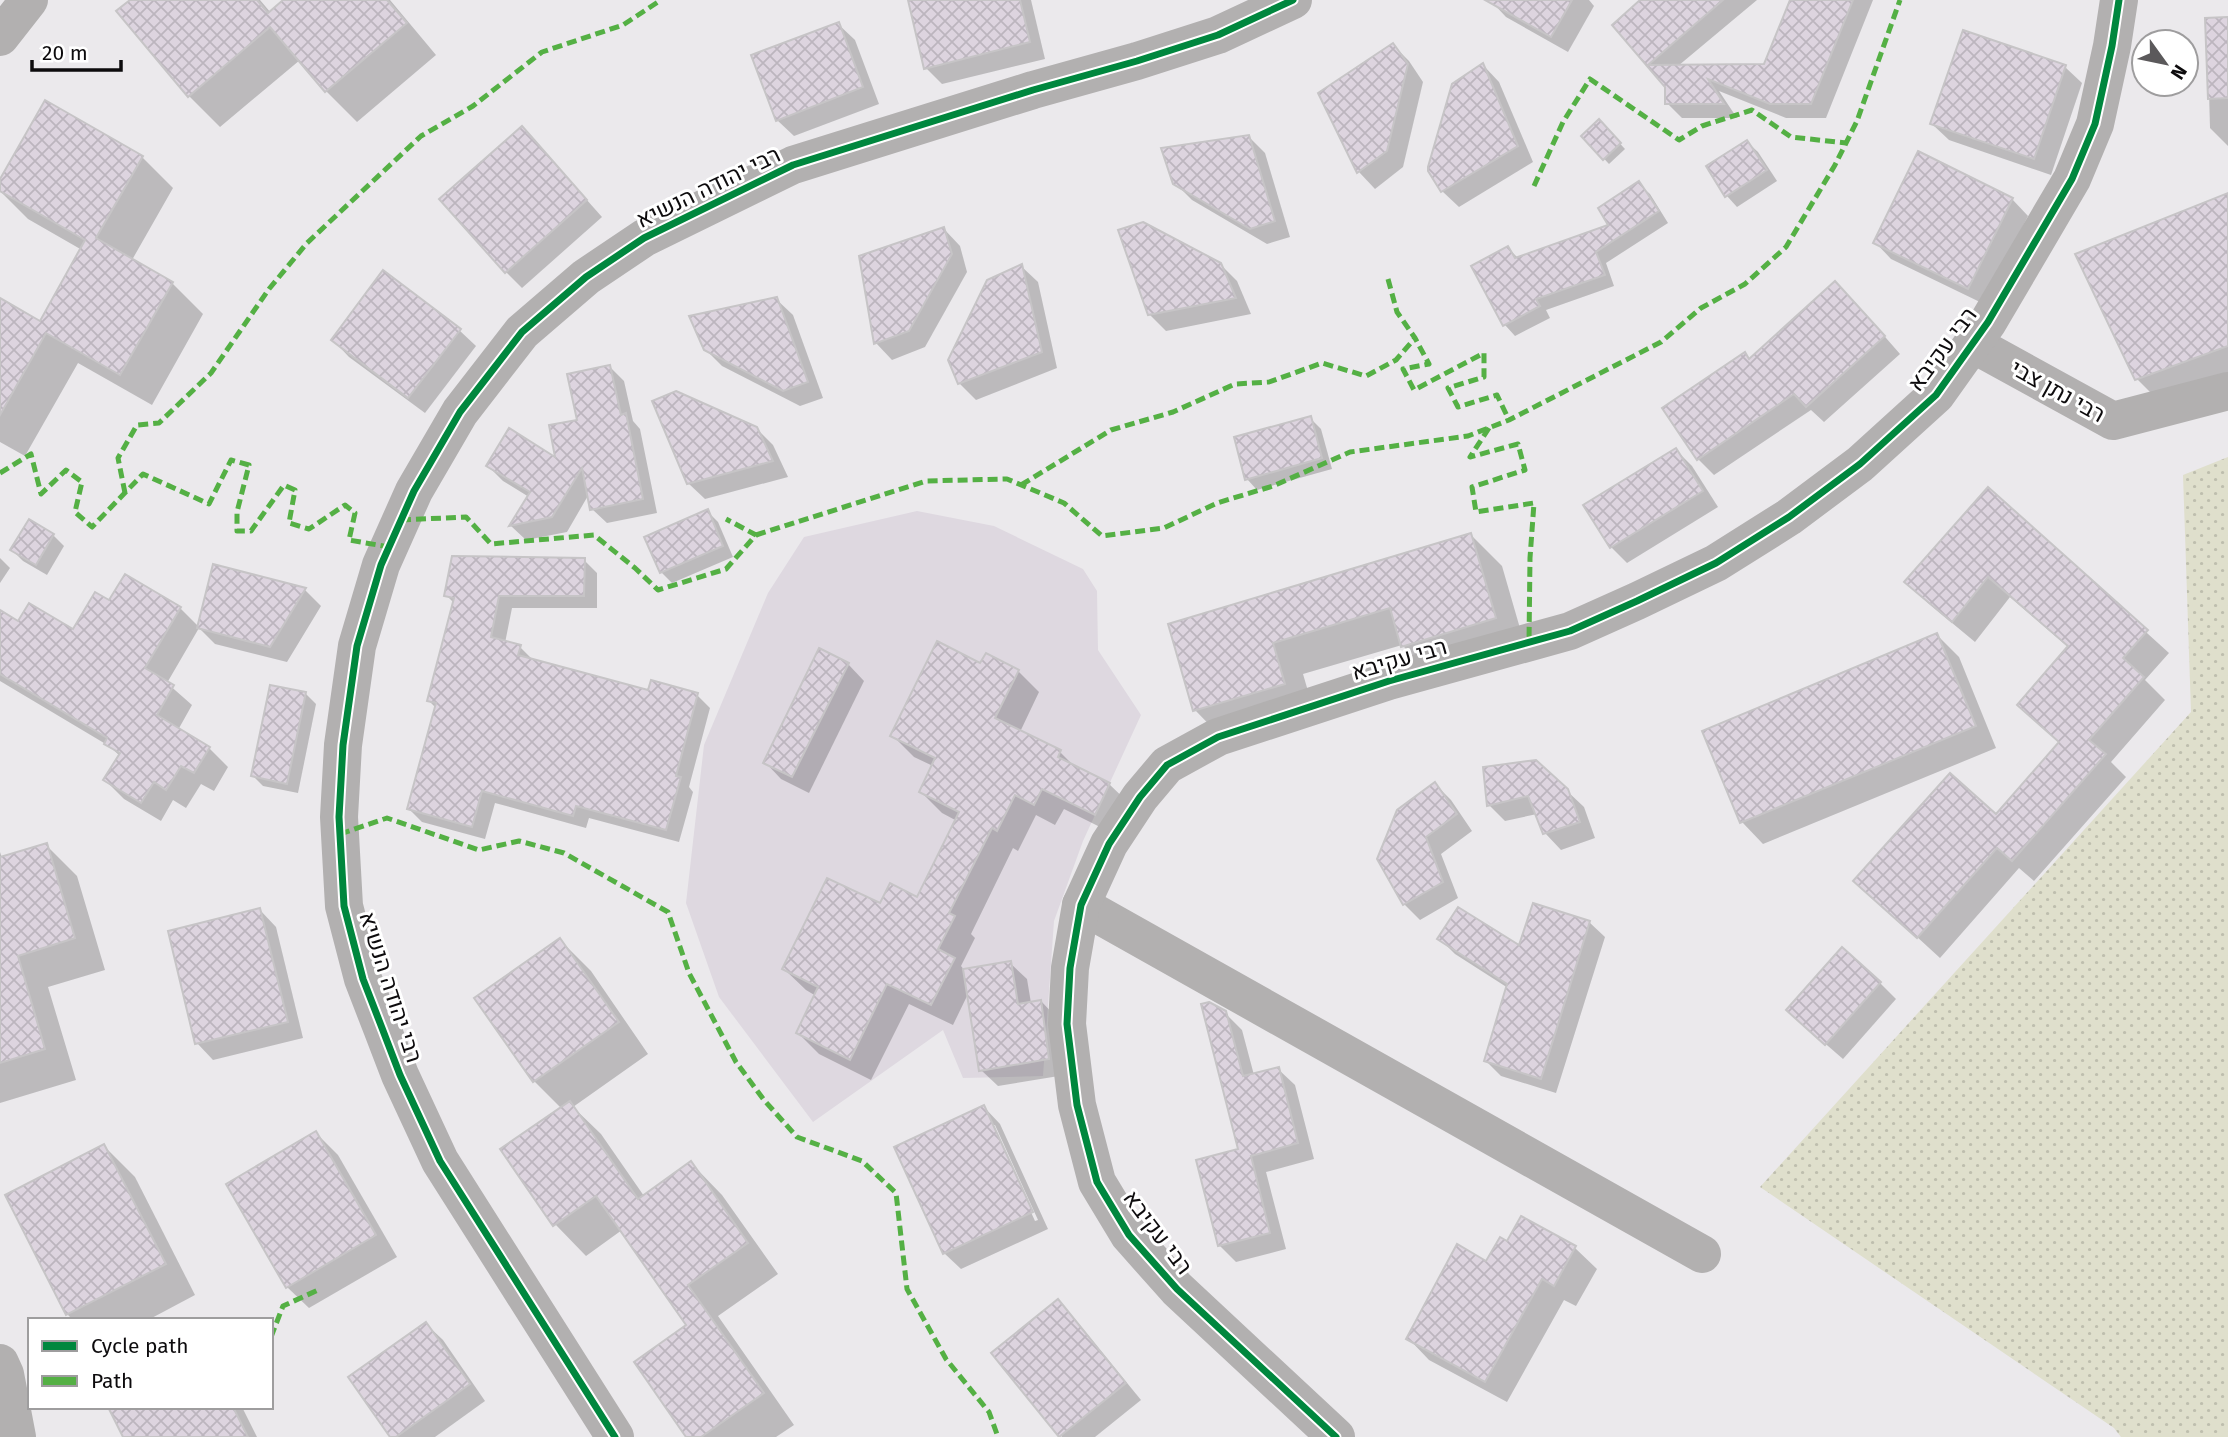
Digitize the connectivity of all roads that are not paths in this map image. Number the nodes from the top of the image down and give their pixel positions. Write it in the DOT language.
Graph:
graph roads {
  1 [pos="29,0"];
  2 [pos="1293,0"];
  3 [pos="2119,0"];
  4 [pos="0,37"];
  5 [pos="1973,344"];
  6 [pos="2228,391"];
  7 [pos="1081,905"];
  8 [pos="1702,1254"];
  9 [pos="0,1363"];
  10 [pos="17,1437"];
  11 [pos="615,1437"];
  12 [pos="1336,1437"];
  1 -- 4 [label="street"];
  2 -- 11 [label="street, רבי יהודה הנשיא"];
  3 -- 5 [label="street, רבי עקיבא"];
  5 -- 6 [label="street, רבי נתן צבי"];
  5 -- 7 [label="street, רבי עקיבא"];
  7 -- 8 [label="street"];
  7 -- 12 [label="street, רבי עקיבא"];
  9 -- 10 [label="street"];
}
